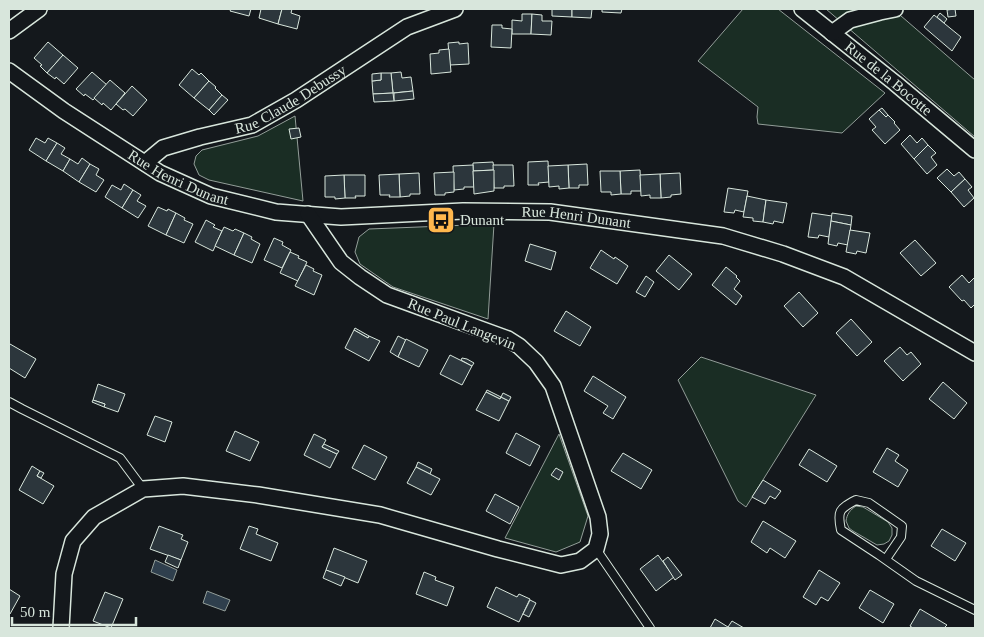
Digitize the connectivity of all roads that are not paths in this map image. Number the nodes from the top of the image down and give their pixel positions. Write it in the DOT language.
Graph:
graph roads {
  1 [pos="39,9"];
  2 [pos="455,9"];
  3 [pos="802,9"];
  4 [pos="895,9"];
  5 [pos="9,31"];
  6 [pos="832,33"];
  7 [pos="9,71"];
  8 [pos="975,150"];
  9 [pos="145,163"];
  10 [pos="308,214"];
  11 [pos="975,353"];
  12 [pos="9,402"];
  13 [pos="143,489"];
  14 [pos="596,550"];
  15 [pos="886,559"];
  16 [pos="975,610"];
  17 [pos="61,628"];
  18 [pos="650,628"];
  1 -- 5 [label="street"];
  2 -- 9 [label="street, Rue Claude Debussy"];
  3 -- 6 [label="street, Rue de la Bocotte"];
  4 -- 6 [label="street"];
  6 -- 8 [label="street, Rue de la Bocotte"];
  7 -- 9 [label="street, Rue Henri Dunant"];
  9 -- 10 [label="street, Rue Henri Dunant"];
  10 -- 11 [label="street, Rue Henri Dunant"];
  10 -- 14 [label="street, Rue Paul Langevin"];
  12 -- 13 [label="lane"];
  13 -- 14 [label="street"];
  13 -- 17 [label="street"];
  14 -- 18 [label="lane"];
  15 -- 15 [label="lane"];
  15 -- 16 [label="lane"];
}
